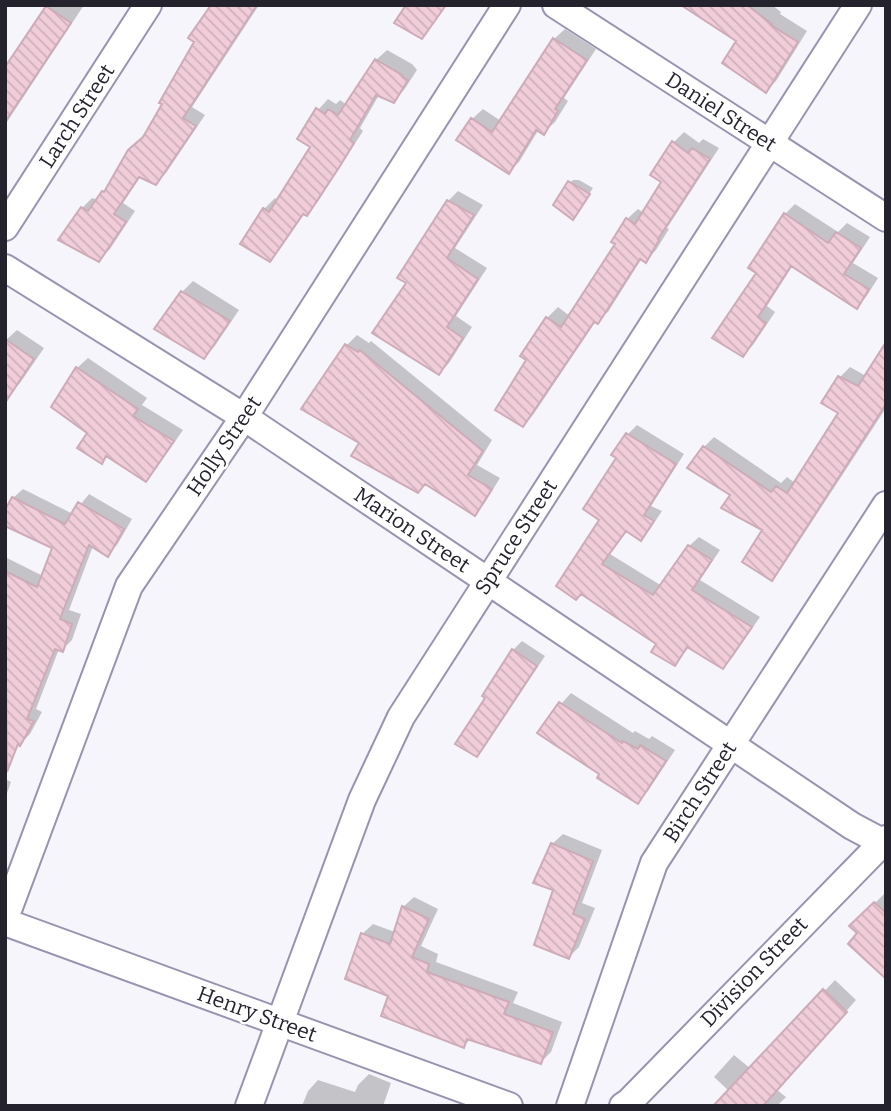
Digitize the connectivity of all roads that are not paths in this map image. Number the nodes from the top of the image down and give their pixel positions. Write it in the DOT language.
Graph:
graph roads {
  1 [pos="148,5"];
  2 [pos="507,5"];
  3 [pos="556,5"];
  4 [pos="858,5"];
  5 [pos="769,143"];
  6 [pos="886,218"];
  7 [pos="5,227"];
  8 [pos="5,268"];
  9 [pos="244,417"];
  10 [pos="886,505"];
  11 [pos="488,581"];
  12 [pos="731,744"];
  13 [pos="884,841"];
  14 [pos="5,920"];
  15 [pos="279,1023"];
  16 [pos="248,1106"];
  17 [pos="509,1106"];
  18 [pos="570,1106"];
  19 [pos="623,1106"];
  1 -- 7 [label="street, Larch Street"];
  2 -- 9 [label="street, Holly Street"];
  3 -- 5 [label="street, Daniel Street"];
  4 -- 5 [label="street, Spruce Street"];
  5 -- 6 [label="street, Daniel Street"];
  5 -- 11 [label="street, Spruce Street"];
  8 -- 9 [label="street, Marion Street"];
  9 -- 11 [label="street, Marion Street"];
  9 -- 14 [label="street, Holly Street"];
  10 -- 12 [label="street, Birch Street"];
  11 -- 12 [label="street, Marion Street"];
  11 -- 15 [label="street, Spruce Street"];
  12 -- 13 [label="street, Marion Street"];
  12 -- 18 [label="street, Birch Street"];
  13 -- 19 [label="street, Division Street"];
  14 -- 15 [label="street, Henry Street"];
  15 -- 16 [label="street, Spruce Street"];
  15 -- 17 [label="street, Henry Street"];
}
